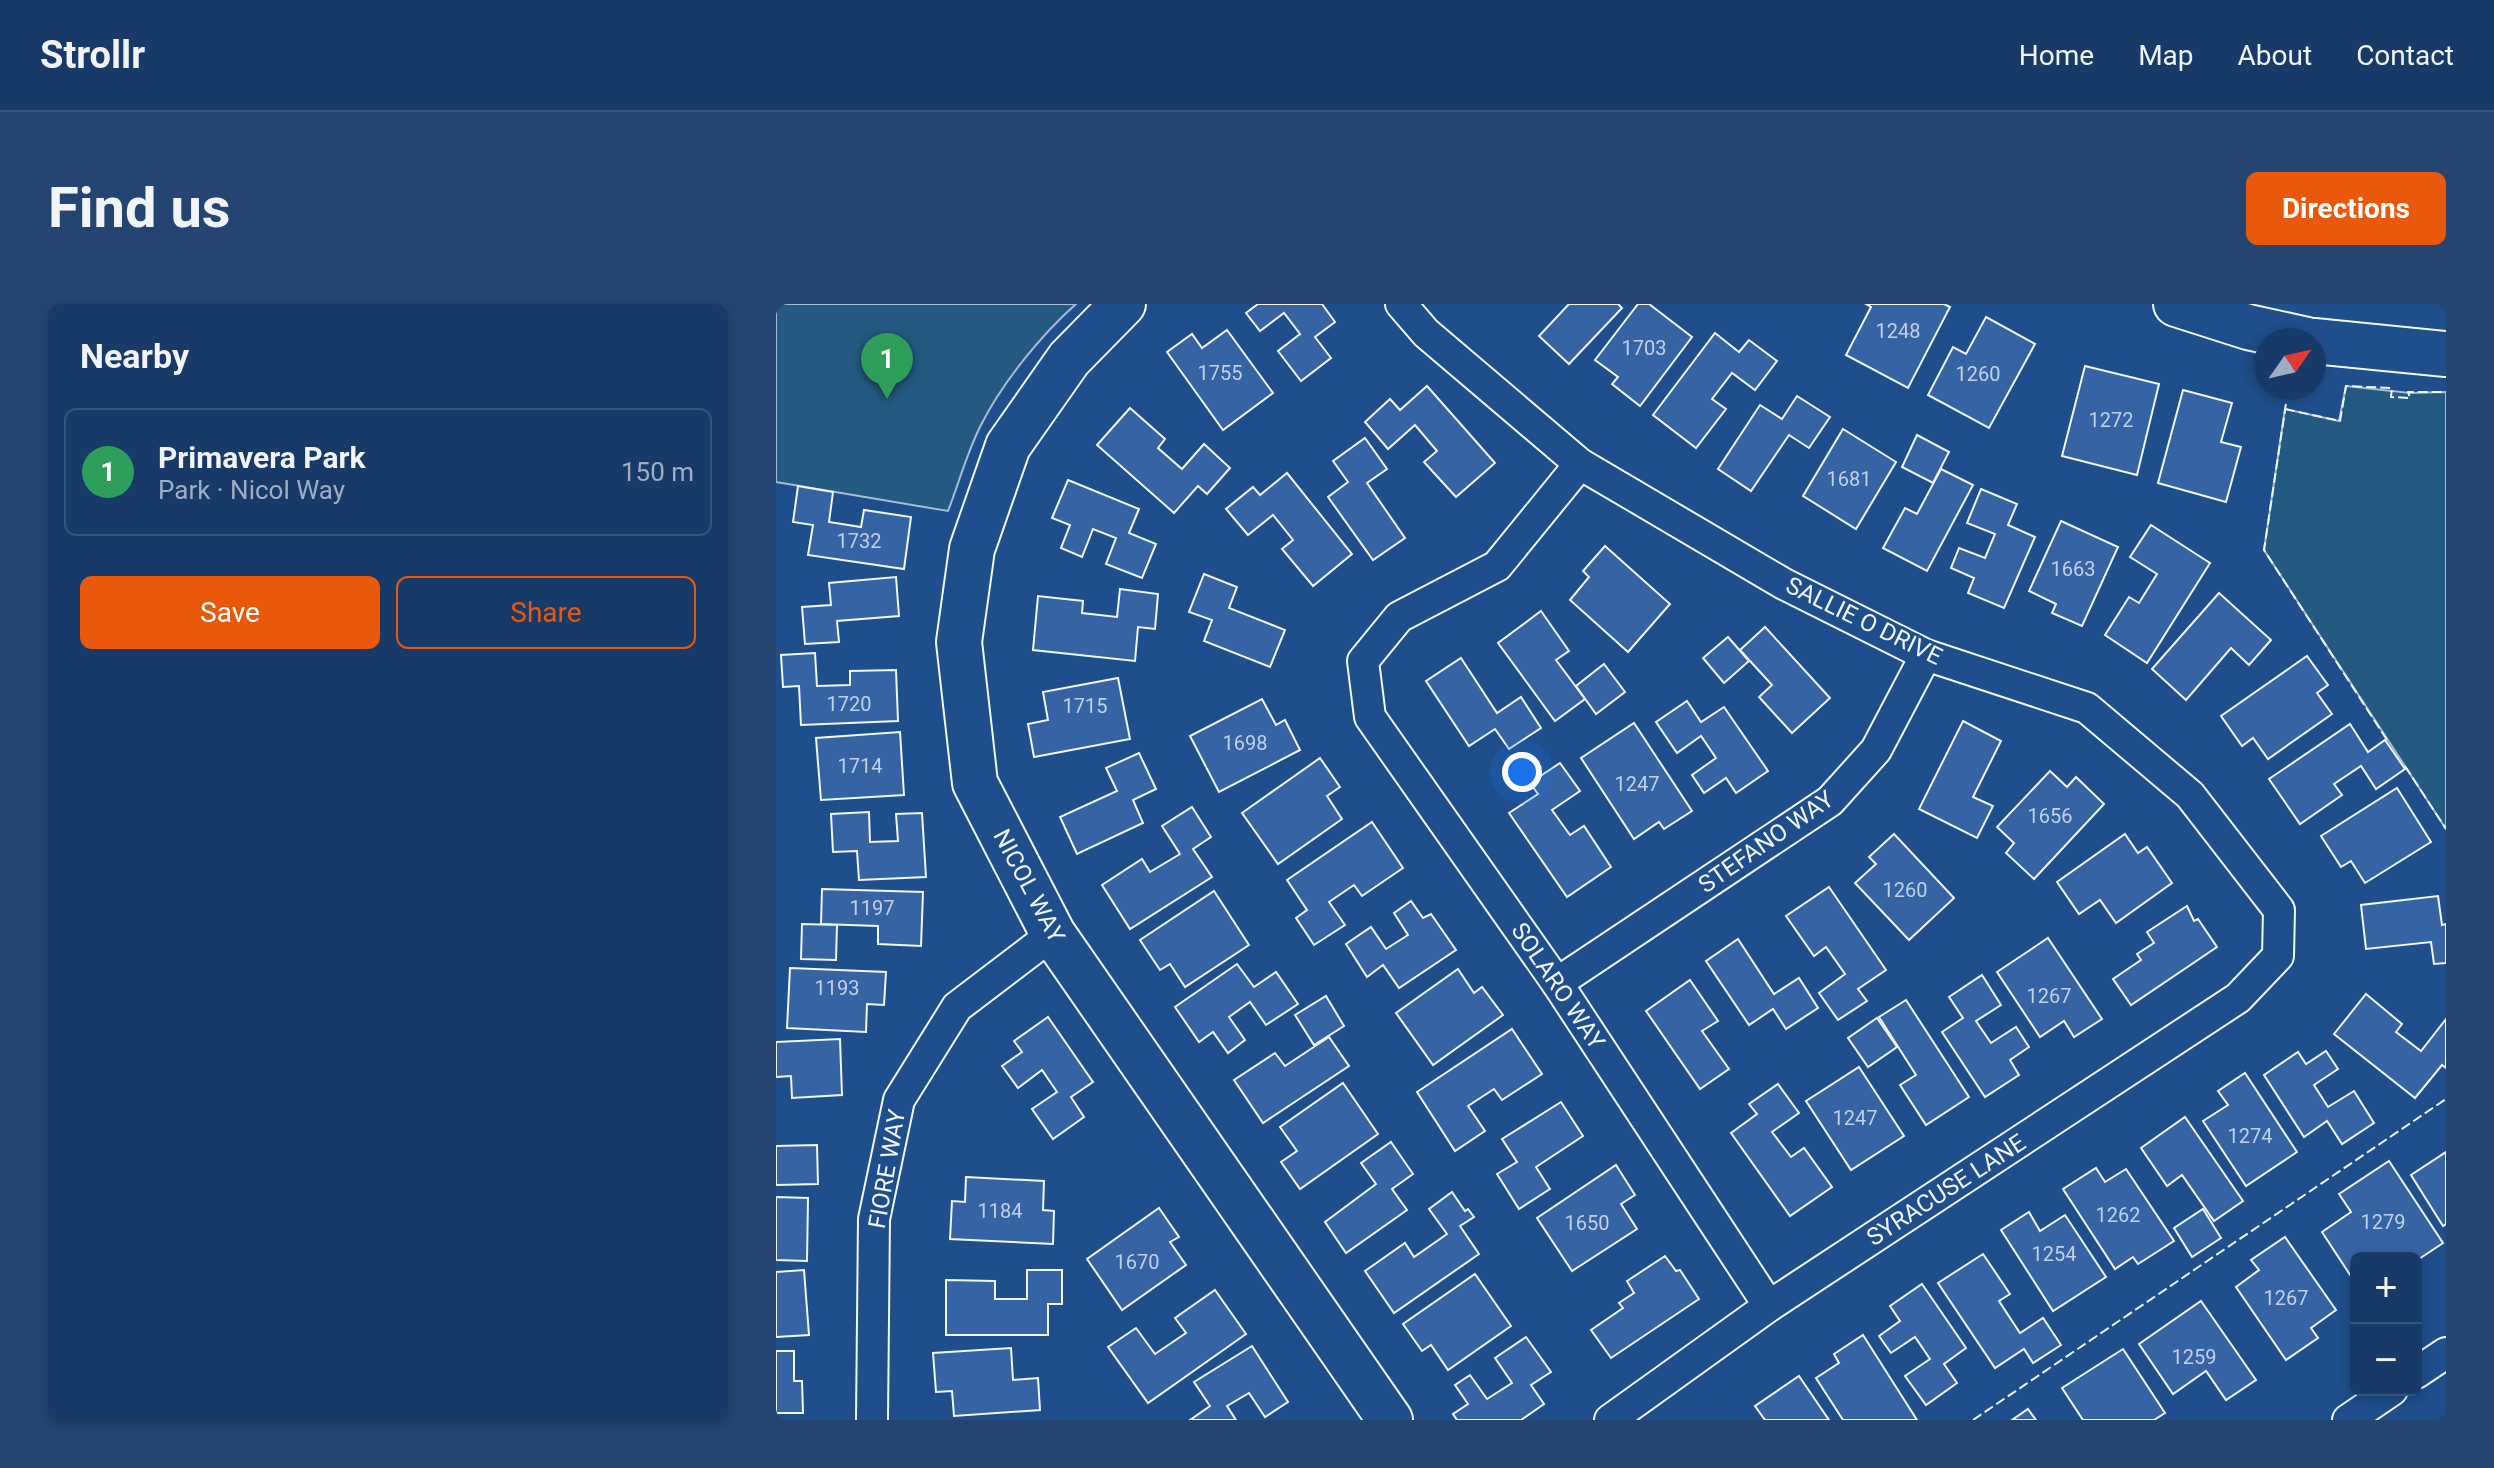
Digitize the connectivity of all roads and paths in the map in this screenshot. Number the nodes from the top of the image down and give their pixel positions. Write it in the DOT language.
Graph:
graph roads {
  1 [pos="1123,304"];
  2 [pos="1401,304"];
  3 [pos="2176,304"];
  4 [pos="2254,328"];
  5 [pos="2326,342"];
  6 [pos="2446,354"];
  7 [pos="1580,464"];
  8 [pos="1926,655"];
  9 [pos="1053,934"];
  10 [pos="2278,956"];
  11 [pos="1557,983"];
  12 [pos="1769,1306"];
  13 [pos="2446,1353"];
  14 [pos="2422,1369"];
  15 [pos="2383,1396"];
  16 [pos="872,1420"];
  17 [pos="1390,1420"];
  18 [pos="1610,1420"];
  19 [pos="2348,1420"];
  1 -- 9 [label="street, NICOL WAY"];
  2 -- 7 [label="street, SALLIE O DRIVE"];
  3 -- 4 [label="street"];
  5 -- 6 [label="street"];
  7 -- 8 [label="street, SALLIE O DRIVE"];
  7 -- 11 [label="street, SOLARO WAY"];
  8 -- 10 [label="street, SALLIE O DRIVE"];
  8 -- 11 [label="street, STEFANO WAY"];
  9 -- 16 [label="street, FIORE WAY"];
  9 -- 17 [label="street, NICOL WAY"];
  10 -- 12 [label="street, SYRACUSE LANE"];
  11 -- 12 [label="street, SOLARO WAY"];
  12 -- 18 [label="street, SYRACUSE LANE"];
  13 -- 14 [label="street"];
  15 -- 19 [label="street"];
}
